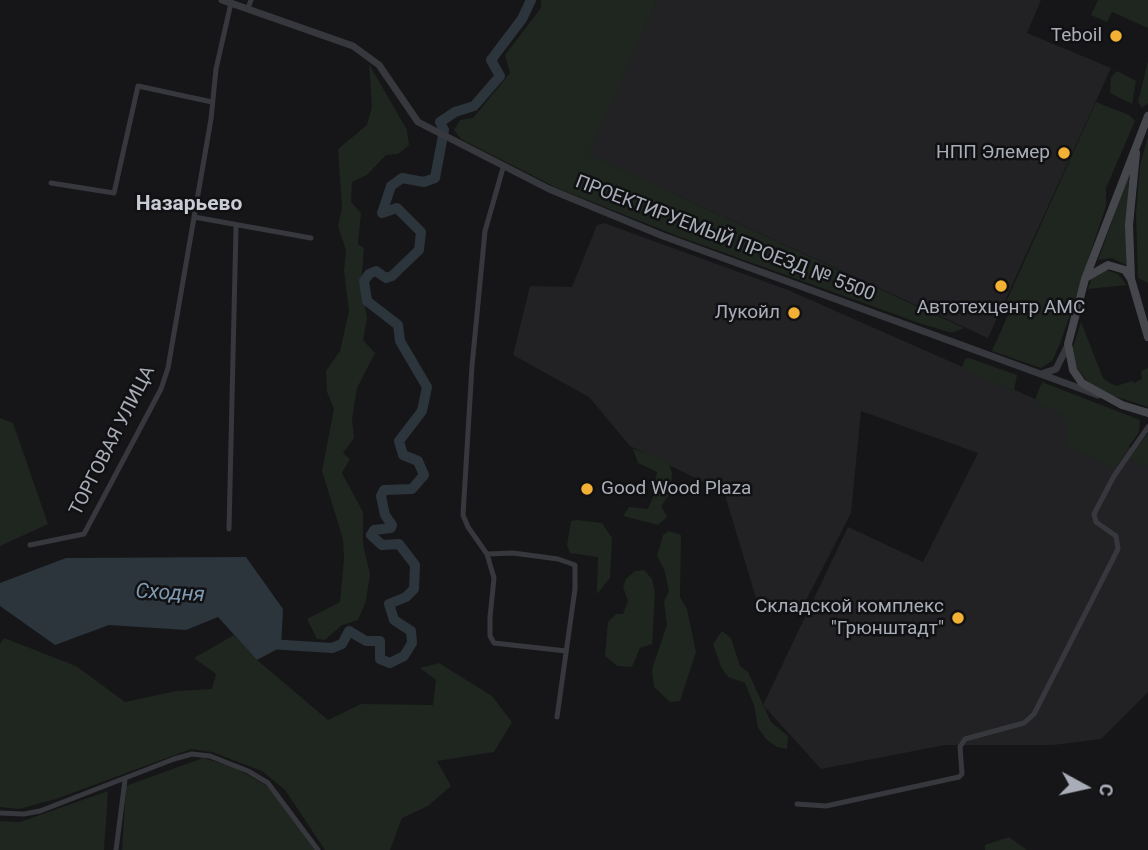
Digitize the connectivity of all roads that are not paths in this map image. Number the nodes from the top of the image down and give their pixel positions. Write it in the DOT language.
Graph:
graph roads {
  1 [pos="222,0"];
  2 [pos="251,0"];
  3 [pos="231,3"];
  4 [pos="248,8"];
  5 [pos="212,102"];
  6 [pos="1148,116"];
  7 [pos="1137,139"];
  8 [pos="503,168"];
  9 [pos="51,183"];
  10 [pos="194,217"];
  11 [pos="236,227"];
  12 [pos="311,238"];
  13 [pos="1085,279"];
  14 [pos="1131,279"];
  15 [pos="1148,337"];
  16 [pos="1069,344"];
  17 [pos="1038,372"];
  18 [pos="1102,396"];
  19 [pos="1147,414"];
  20 [pos="1148,426"];
  21 [pos="229,529"];
  22 [pos="30,545"];
  23 [pos="487,554"];
  24 [pos="566,651"];
  25 [pos="557,717"];
  26 [pos="125,780"];
  27 [pos="797,804"];
  28 [pos="0,813"];
  29 [pos="116,850"];
  30 [pos="318,850"];
  1 -- 3 [label="street, ПРОЕКТИРУЕМЫЙ ПРОЕЗД № 5500"];
  2 -- 4 [label="street"];
  3 -- 4 [label="street, ПРОЕКТИРУЕМЫЙ ПРОЕЗД № 5500"];
  3 -- 5 [label="street, ТОРГОВАЯ УЛИЦА"];
  4 -- 8 [label="street, ПРОЕКТИРУЕМЫЙ ПРОЕЗД № 5500"];
  5 -- 9 [label="street"];
  5 -- 10 [label="street, ТОРГОВАЯ УЛИЦА"];
  6 -- 7 [label="main road"];
  7 -- 13 [label="main road"];
  7 -- 14 [label="main road"];
  8 -- 17 [label="street, ПРОЕКТИРУЕМЫЙ ПРОЕЗД № 5500"];
  8 -- 23 [label="street"];
  10 -- 11 [label="street"];
  10 -- 22 [label="street, ТОРГОВАЯ УЛИЦА"];
  11 -- 12 [label="street"];
  11 -- 21 [label="street"];
  13 -- 14 [label="main road"];
  13 -- 16 [label="main road"];
  14 -- 15 [label="main road"];
  16 -- 17 [label="street"];
  16 -- 18 [label="main road"];
  17 -- 18 [label="street, ПРОЕКТИРУЕМЫЙ ПРОЕЗД № 5500"];
  18 -- 19 [label="main road"];
  20 -- 27 [label="street"];
  23 -- 24 [label="street"];
  23 -- 24 [label="street"];
  24 -- 25 [label="street"];
  26 -- 28 [label="street"];
  26 -- 29 [label="street"];
  26 -- 30 [label="street"];
}
